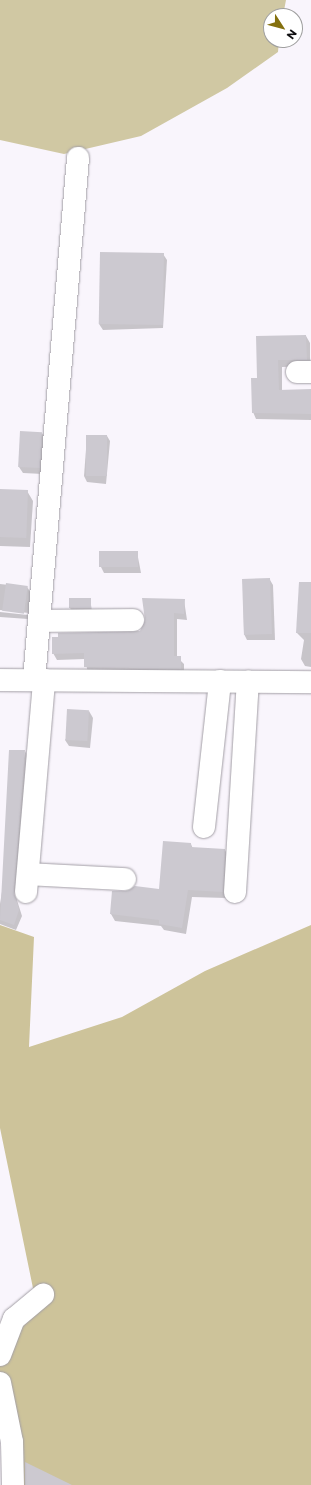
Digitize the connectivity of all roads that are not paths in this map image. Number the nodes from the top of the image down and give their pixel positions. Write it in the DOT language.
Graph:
graph roads {
  1 [pos="78,158"];
  2 [pos="133,620"];
  3 [pos="39,622"];
  4 [pos="0,680"];
  5 [pos="39,680"];
  6 [pos="220,681"];
  7 [pos="248,681"];
  8 [pos="311,682"];
  9 [pos="204,827"];
  10 [pos="125,879"];
  11 [pos="235,892"];
  12 [pos="43,1295"];
  13 [pos="0,1355"];
  14 [pos="0,1383"];
  15 [pos="13,1485"];
  1 -- 3 [label="street"];
  2 -- 3 [label="street"];
  3 -- 5 [label="street"];
  4 -- 5 [label="street"];
  5 -- 6 [label="street"];
  5 -- 10 [label="street"];
  6 -- 7 [label="street"];
  6 -- 9 [label="street"];
  7 -- 8 [label="street"];
  7 -- 11 [label="street"];
  12 -- 13 [label="street"];
  14 -- 15 [label="street"];
}
